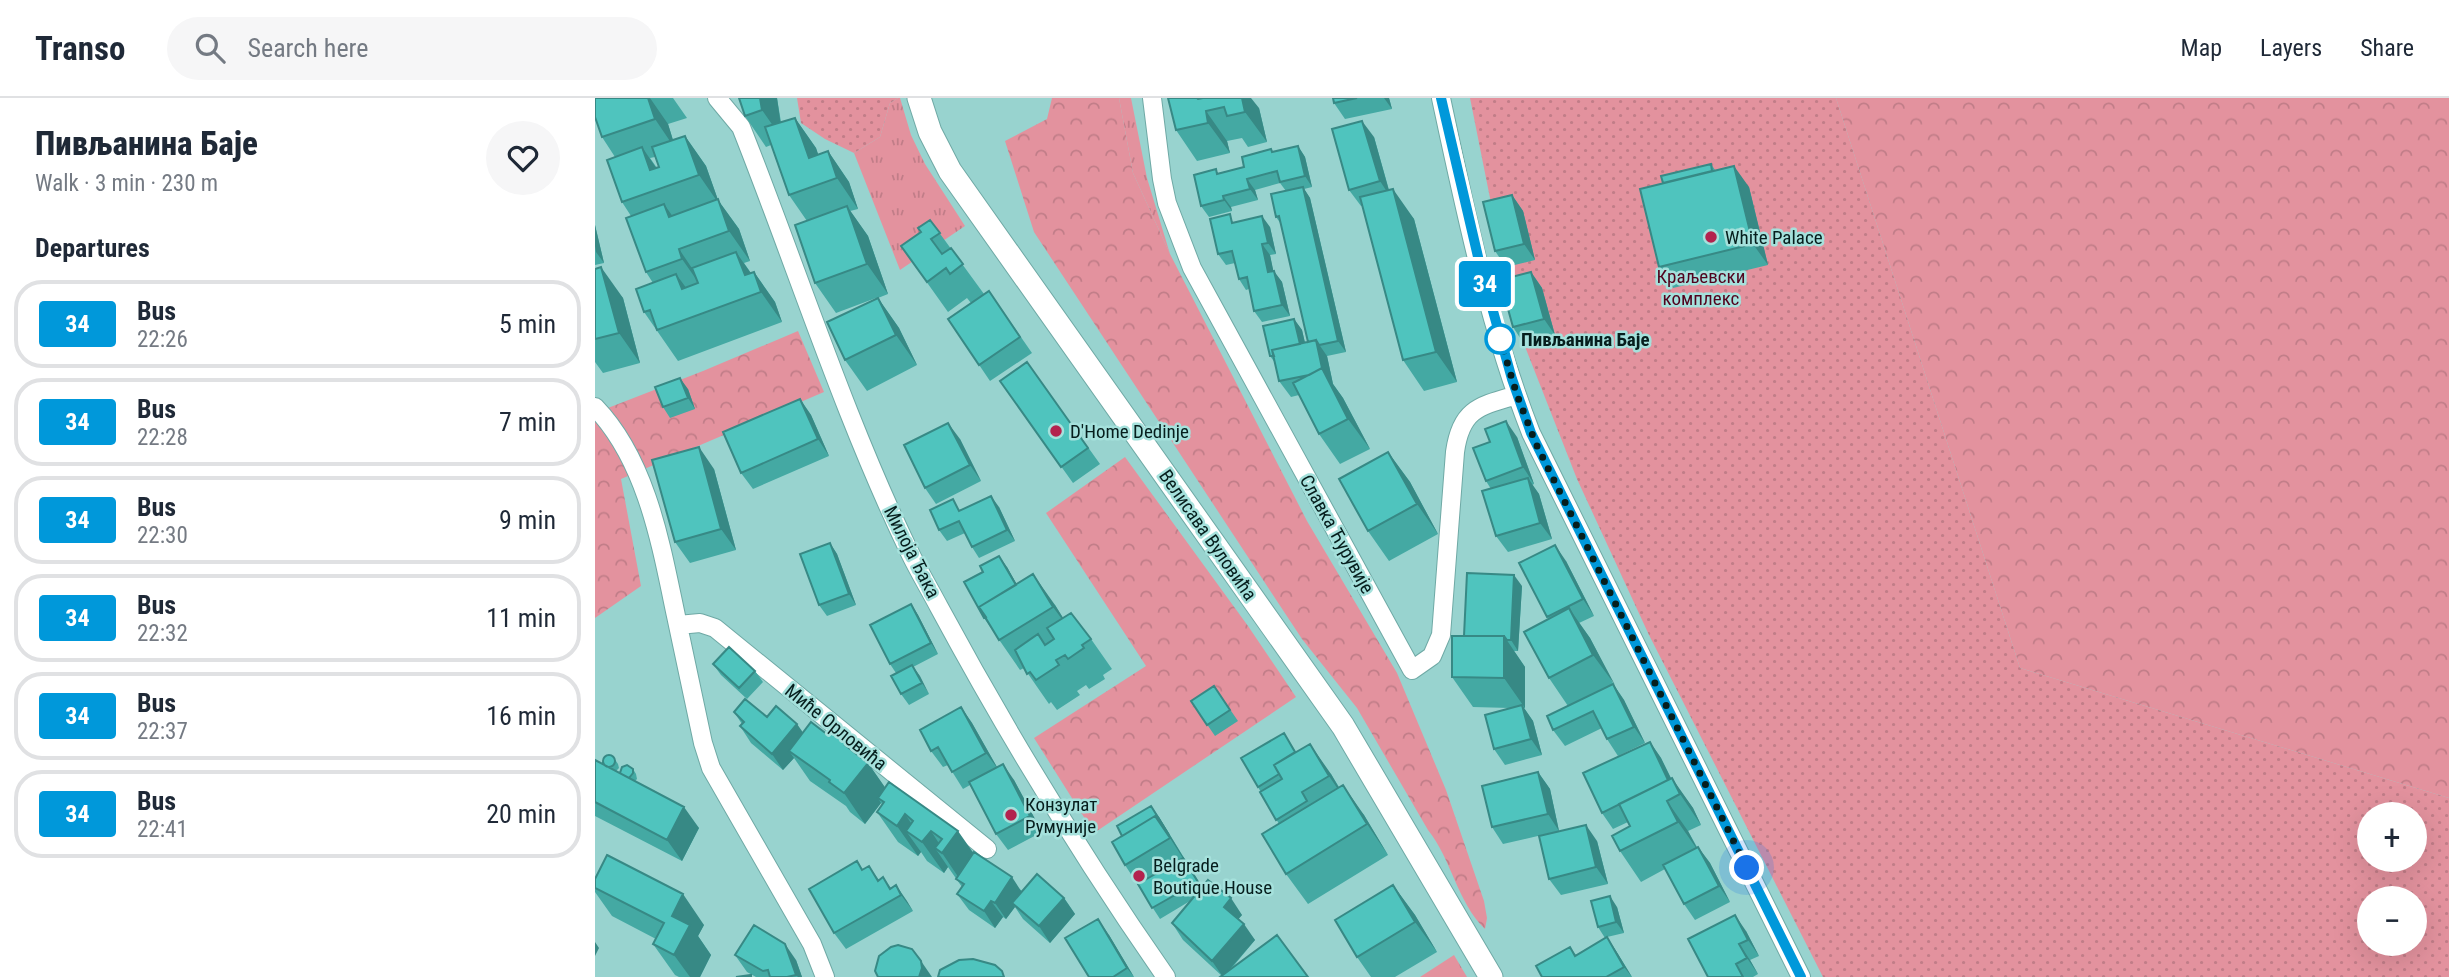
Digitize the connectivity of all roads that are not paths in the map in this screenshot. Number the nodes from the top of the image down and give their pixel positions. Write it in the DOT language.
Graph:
graph roads {
  1 [pos="717,98"];
  2 [pos="919,98"];
  3 [pos="1152,98"];
  4 [pos="1441,98"];
  5 [pos="1517,395"];
  6 [pos="595,407"];
  7 [pos="678,625"];
  8 [pos="987,849"];
  9 [pos="825,977"];
  10 [pos="1167,977"];
  11 [pos="1490,977"];
  12 [pos="1801,977"];
  1 -- 10 [label="street, Милоја Ђака"];
  2 -- 11 [label="street, Велисава Вуловића"];
  3 -- 5 [label="street, Славка Ћурувије"];
  4 -- 5 [label="street"];
  5 -- 12 [label="street"];
  6 -- 7 [label="street"];
  7 -- 8 [label="street, Миће Орловића"];
  7 -- 9 [label="street"];
}
